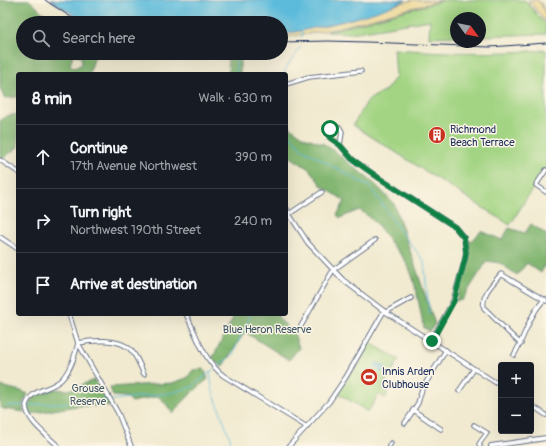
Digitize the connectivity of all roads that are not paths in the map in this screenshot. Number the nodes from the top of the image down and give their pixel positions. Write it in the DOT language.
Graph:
graph roads {
  1 [pos="361,71"];
  2 [pos="288,83"];
  3 [pos="340,145"];
  4 [pos="0,160"];
  5 [pos="546,170"];
  6 [pos="16,171"];
  7 [pos="322,192"];
  8 [pos="546,192"];
  9 [pos="289,214"];
  10 [pos="0,237"];
  11 [pos="375,240"];
  12 [pos="16,248"];
  13 [pos="333,270"];
  14 [pos="411,298"];
  15 [pos="545,300"];
  16 [pos="385,312"];
  17 [pos="70,316"];
  18 [pos="187,316"];
  19 [pos="301,326"];
  20 [pos="432,341"];
  21 [pos="78,343"];
  22 [pos="521,344"];
  23 [pos="446,350"];
  24 [pos="514,355"];
  25 [pos="474,368"];
  26 [pos="144,374"];
  27 [pos="498,384"];
  28 [pos="459,391"];
  29 [pos="534,407"];
  30 [pos="413,410"];
  31 [pos="546,415"];
  32 [pos="404,423"];
  33 [pos="474,425"];
  34 [pos="307,427"];
  35 [pos="441,429"];
  36 [pos="546,438"];
  37 [pos="58,446"];
  38 [pos="131,446"];
  39 [pos="289,446"];
  40 [pos="480,446"];
  41 [pos="491,446"];
  1 -- 2 [label="street"];
  3 -- 3 [label="street"];
  3 -- 20 [label="street"];
  4 -- 6 [label="street"];
  5 -- 8 [label="street"];
  7 -- 9 [label="street"];
  9 -- 13 [label="street"];
  10 -- 12 [label="street"];
  11 -- 13 [label="street"];
  13 -- 16 [label="street"];
  13 -- 19 [label="street"];
  14 -- 16 [label="street"];
  15 -- 22 [label="street"];
  15 -- 22 [label="street"];
  16 -- 20 [label="street"];
  16 -- 34 [label="street"];
  17 -- 21 [label="street"];
  18 -- 34 [label="street"];
  20 -- 23 [label="street"];
  21 -- 26 [label="street"];
  21 -- 37 [label="street"];
  21 -- 38 [label="street"];
  22 -- 24 [label="street"];
  23 -- 25 [label="street"];
  23 -- 30 [label="street"];
  25 -- 27 [label="street"];
  25 -- 28 [label="street"];
  29 -- 31 [label="street"];
  30 -- 32 [label="street"];
  30 -- 35 [label="street"];
  33 -- 40 [label="street"];
  34 -- 39 [label="street"];
  36 -- 41 [label="main road"];
}
